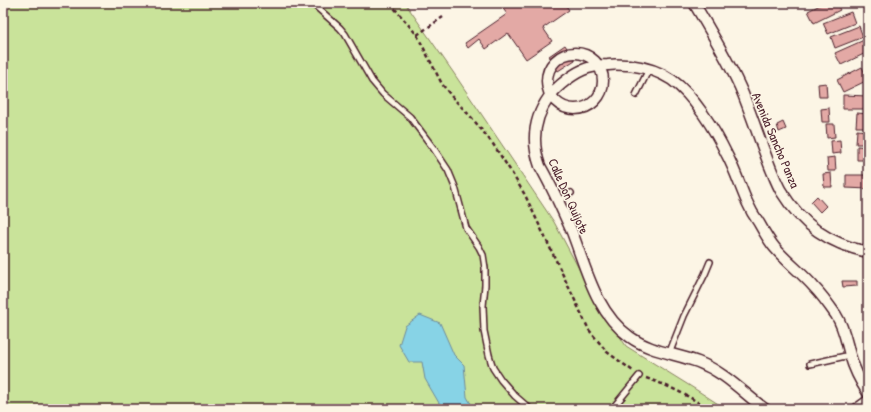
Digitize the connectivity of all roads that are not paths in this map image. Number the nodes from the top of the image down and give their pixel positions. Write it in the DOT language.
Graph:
graph roads {
  1 [pos="312,3"];
  2 [pos="694,3"];
  3 [pos="599,66"];
  4 [pos="649,69"];
  5 [pos="636,95"];
  6 [pos="550,96"];
  7 [pos="571,193"];
  8 [pos="559,202"];
  9 [pos="868,252"];
  10 [pos="710,262"];
  11 [pos="669,354"];
  12 [pos="850,355"];
  13 [pos="810,364"];
  14 [pos="640,376"];
  15 [pos="868,393"];
  16 [pos="868,401"];
  17 [pos="530,409"];
  18 [pos="612,409"];
  19 [pos="765,409"];
  20 [pos="857,409"];
  1 -- 17 [label="lane"];
  2 -- 9 [label="street, Avenida Sancho Panza"];
  3 -- 4 [label="street, Calle Don Quijote"];
  3 -- 6 [label="street, Calle Don Quijote"];
  3 -- 6 [label="street"];
  3 -- 6 [label="street"];
  4 -- 5 [label="lane"];
  4 -- 12 [label="street, Calle Don Quijote"];
  6 -- 8 [label="street, Calle Don Quijote"];
  7 -- 8 [label="lane"];
  8 -- 11 [label="street, Calle Don Quijote"];
  10 -- 11 [label="lane"];
  11 -- 19 [label="street, Calle Don Quijote"];
  12 -- 13 [label="lane"];
  12 -- 15 [label="street, Calle Don Quijote"];
  14 -- 18 [label="lane"];
  16 -- 20 [label="street"];
}
